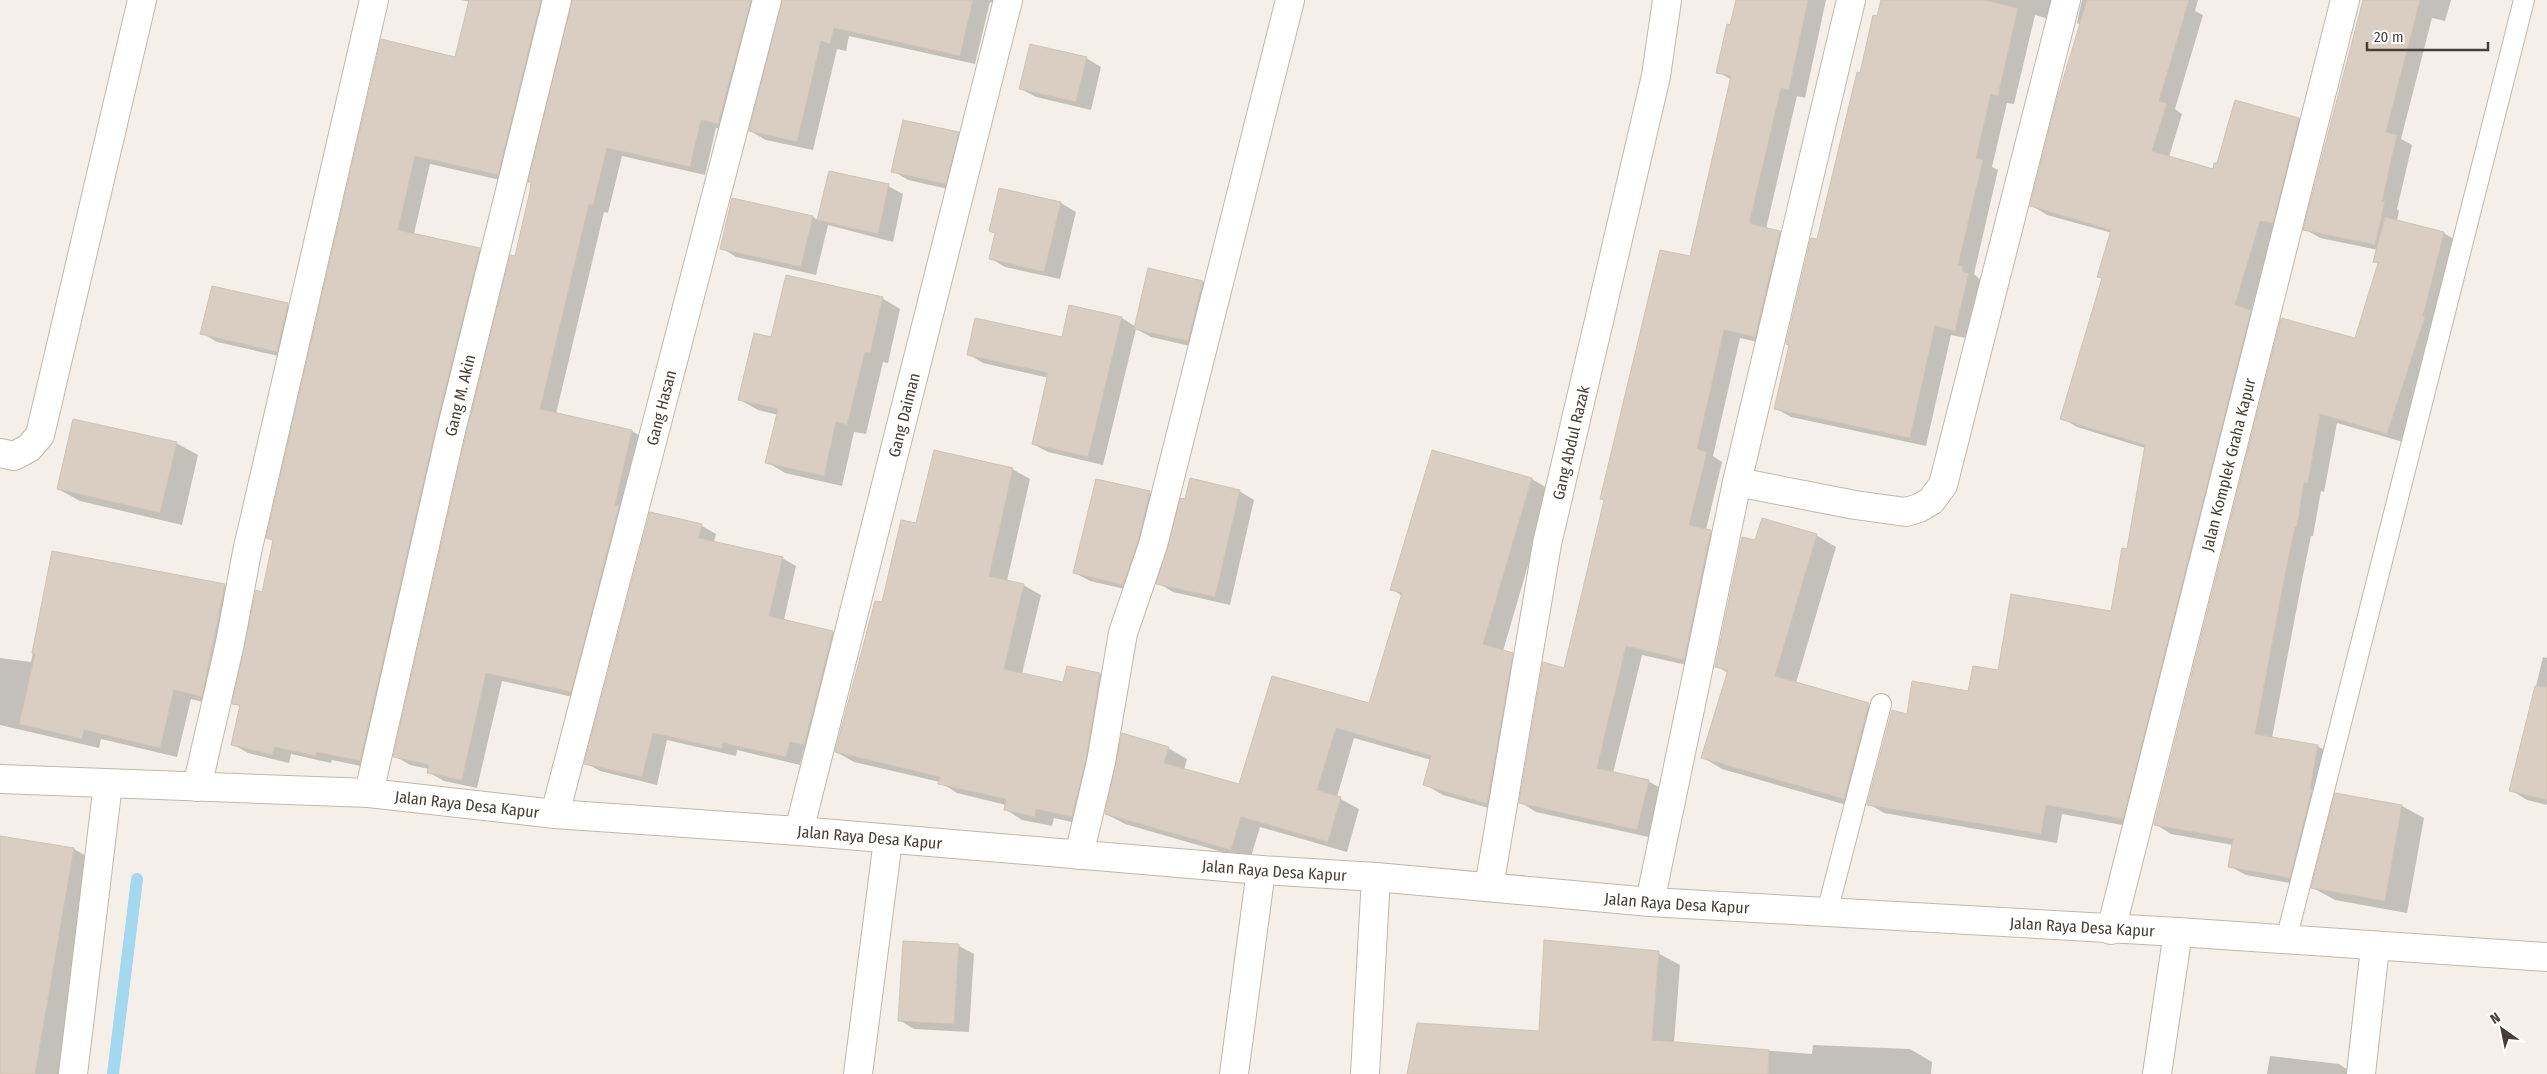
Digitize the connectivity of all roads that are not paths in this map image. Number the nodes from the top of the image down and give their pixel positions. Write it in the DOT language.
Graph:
graph roads {
  1 [pos="142,0"];
  2 [pos="374,0"];
  3 [pos="557,0"];
  4 [pos="767,0"];
  5 [pos="1008,0"];
  6 [pos="1290,0"];
  7 [pos="1667,0"];
  8 [pos="1851,0"];
  9 [pos="2066,0"];
  10 [pos="2345,0"];
  11 [pos="2524,0"];
  12 [pos="0,453"];
  13 [pos="1737,482"];
  14 [pos="1881,704"];
  15 [pos="0,779"];
  16 [pos="108,784"];
  17 [pos="197,787"];
  18 [pos="369,793"];
  19 [pos="555,814"];
  20 [pos="799,831"];
  21 [pos="888,840"];
  22 [pos="1079,855"];
  23 [pos="1261,870"];
  24 [pos="1376,877"];
  25 [pos="1489,887"];
  26 [pos="1650,902"];
  27 [pos="1827,912"];
  28 [pos="2111,930"];
  29 [pos="2178,932"];
  30 [pos="2286,940"];
  31 [pos="2375,947"];
  32 [pos="2547,957"];
  33 [pos="73,1074"];
  34 [pos="858,1074"];
  35 [pos="1234,1074"];
  36 [pos="1365,1074"];
  37 [pos="2157,1074"];
  38 [pos="2361,1074"];
  1 -- 12 [label="street"];
  2 -- 17 [label="street"];
  3 -- 18 [label="street, Gang M. Akin"];
  4 -- 19 [label="street, Gang Hasan"];
  5 -- 20 [label="street, Gang Daiman"];
  6 -- 22 [label="street"];
  7 -- 25 [label="street, Gang Abdul Razak"];
  8 -- 13 [label="street"];
  9 -- 13 [label="street"];
  10 -- 28 [label="street, Jalan Komplek Graha Kapur"];
  11 -- 30 [label="lane"];
  13 -- 26 [label="street"];
  14 -- 27 [label="lane"];
  15 -- 16 [label="street, Jalan Raya Desa Kapur"];
  16 -- 17 [label="street, Jalan Raya Desa Kapur"];
  16 -- 33 [label="street"];
  17 -- 18 [label="street, Jalan Raya Desa Kapur"];
  18 -- 19 [label="street, Jalan Raya Desa Kapur"];
  19 -- 20 [label="street, Jalan Raya Desa Kapur"];
  20 -- 21 [label="street, Jalan Raya Desa Kapur"];
  21 -- 22 [label="street, Jalan Raya Desa Kapur"];
  21 -- 34 [label="street"];
  22 -- 23 [label="street, Jalan Raya Desa Kapur"];
  23 -- 24 [label="street, Jalan Raya Desa Kapur"];
  23 -- 35 [label="street"];
  24 -- 25 [label="street, Jalan Raya Desa Kapur"];
  24 -- 36 [label="street"];
  25 -- 26 [label="street, Jalan Raya Desa Kapur"];
  26 -- 27 [label="street, Jalan Raya Desa Kapur"];
  27 -- 28 [label="street, Jalan Raya Desa Kapur"];
  28 -- 29 [label="street, Jalan Raya Desa Kapur"];
  29 -- 30 [label="street, Jalan Raya Desa Kapur"];
  29 -- 37 [label="street"];
  30 -- 31 [label="street, Jalan Raya Desa Kapur"];
  31 -- 32 [label="street, Jalan Raya Desa Kapur"];
  31 -- 38 [label="street"];
}
